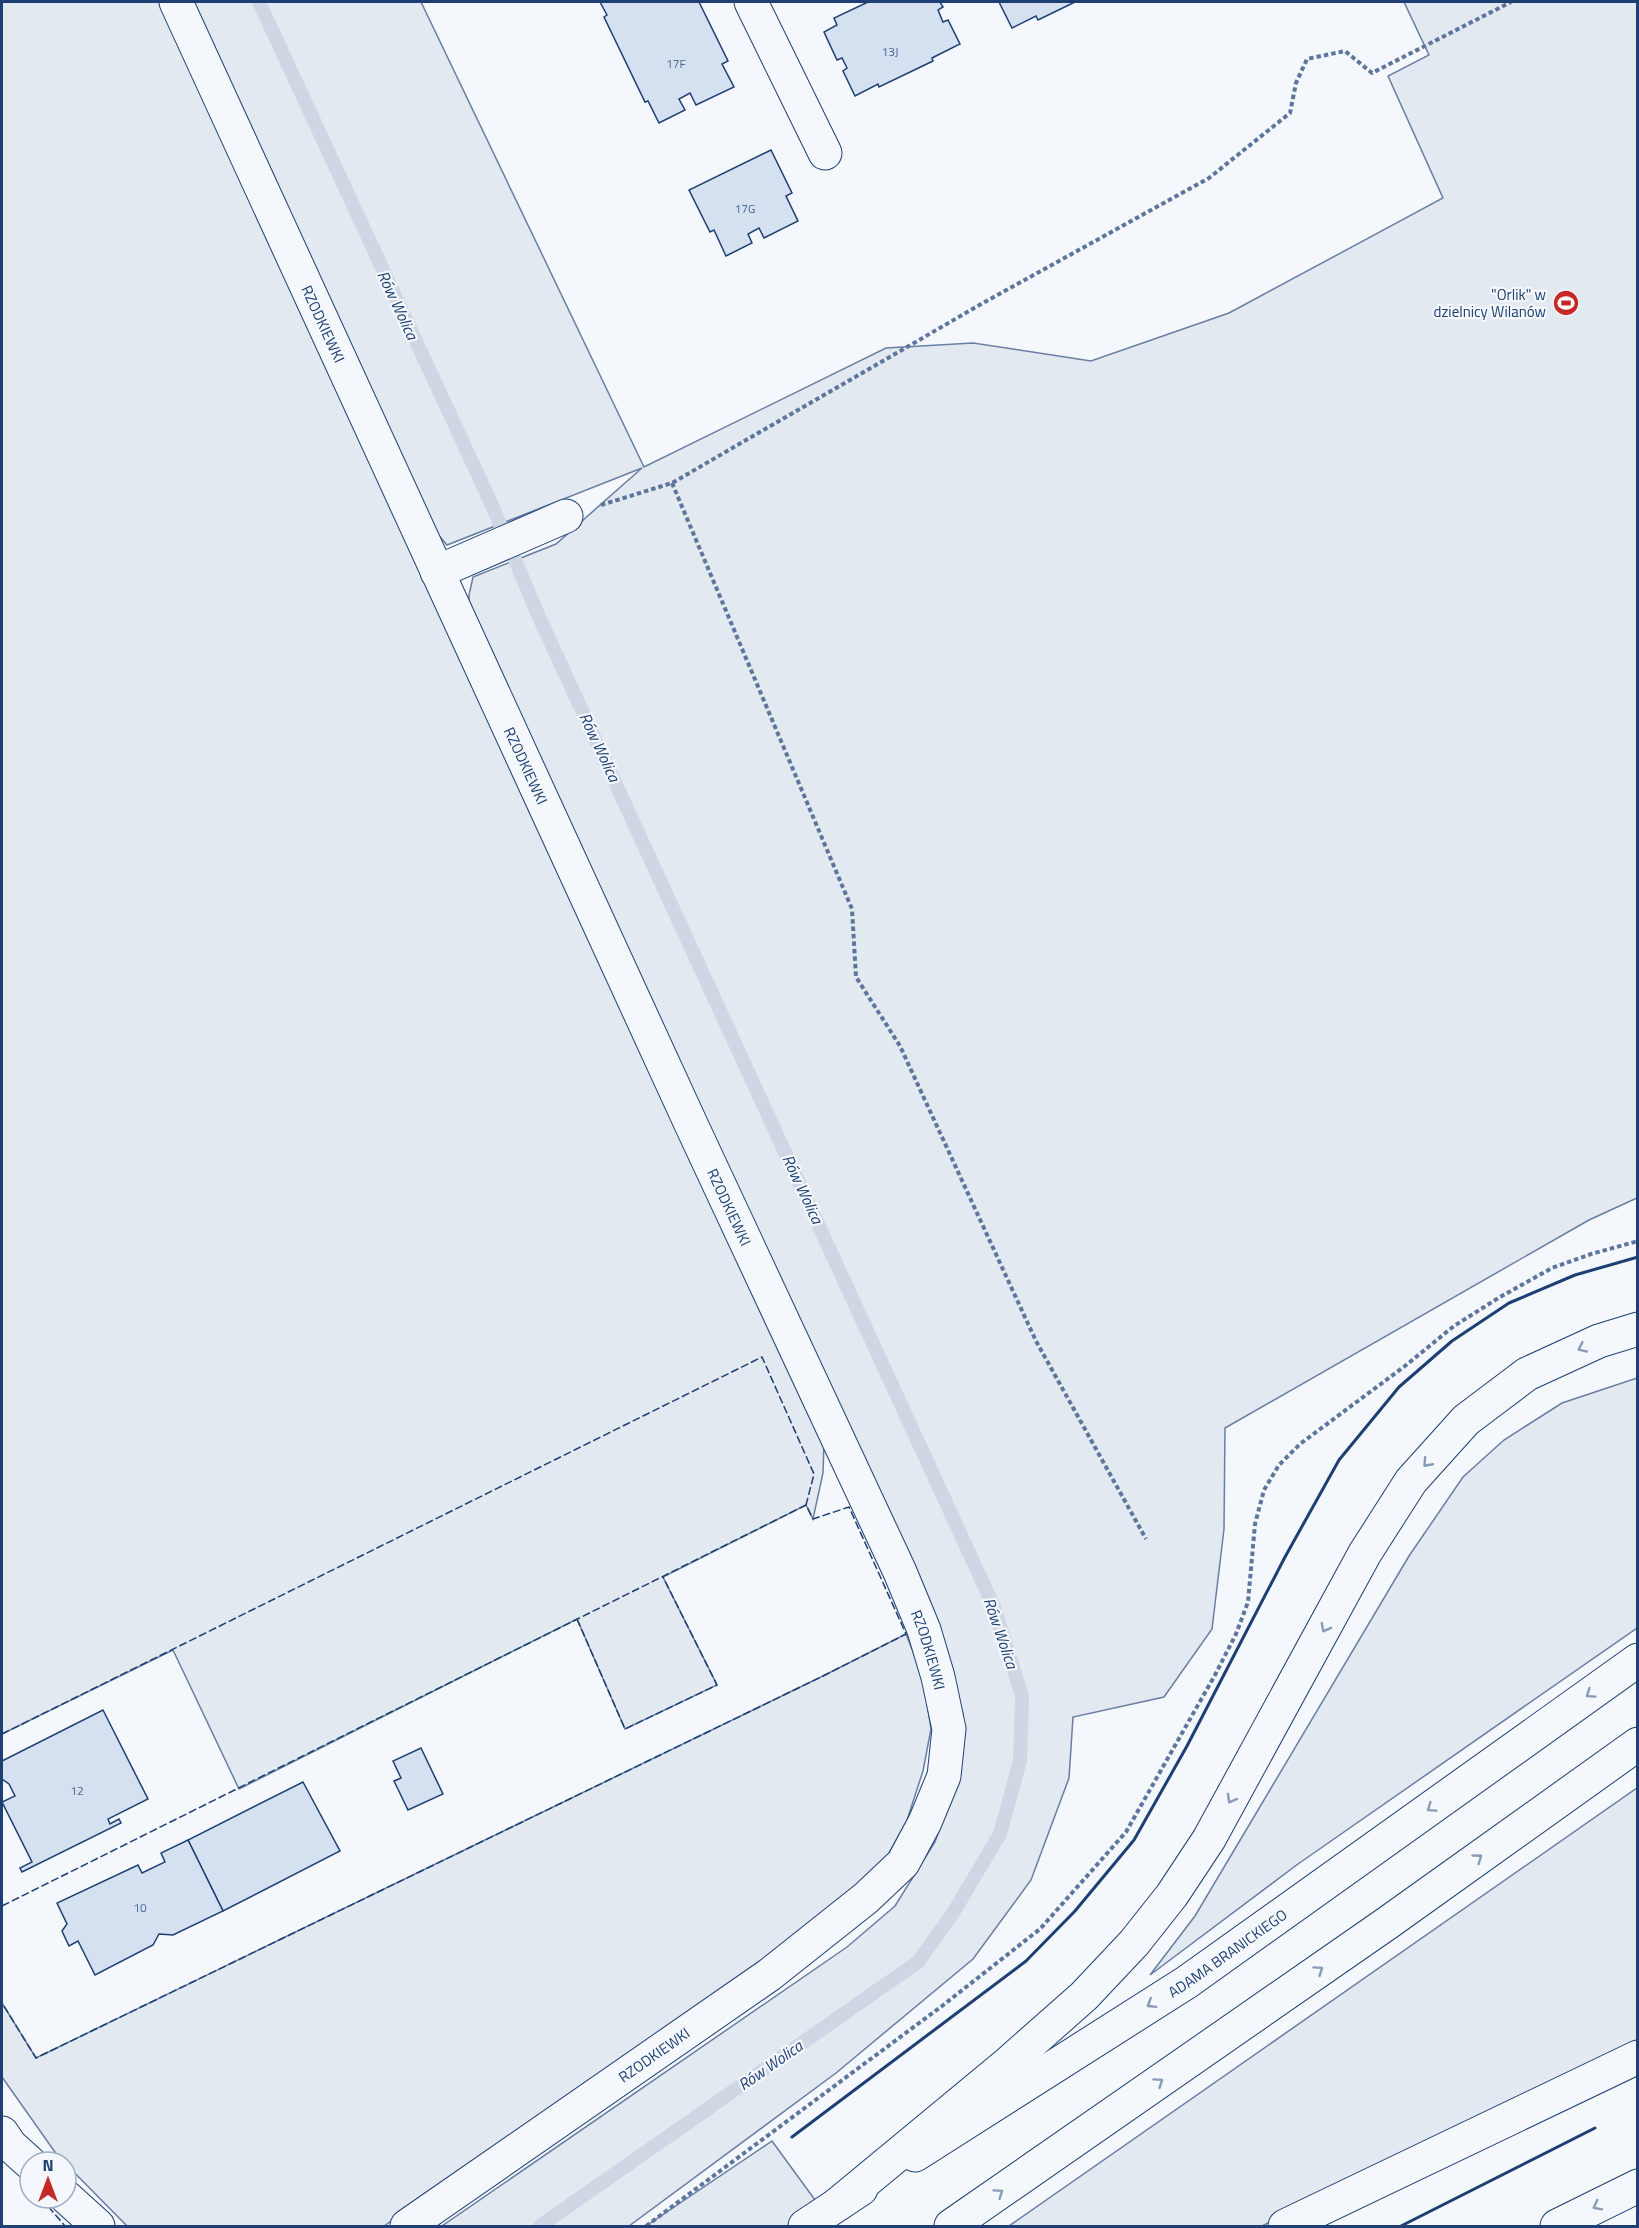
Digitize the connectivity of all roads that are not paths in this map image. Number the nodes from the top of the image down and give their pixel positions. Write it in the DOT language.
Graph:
graph roads {
  1 [pos="176,2"];
  2 [pos="754,2"];
  3 [pos="825,153"];
  4 [pos="566,516"];
  5 [pos="449,566"];
  6 [pos="1638,1329"];
  7 [pos="1638,1660"];
  8 [pos="1638,1744"];
  9 [pos="1638,2057"];
  10 [pos="2,2133"];
  11 [pos="18,2152"];
  12 [pos="1638,2186"];
  13 [pos="838,2204"];
  14 [pos="78,2208"];
  15 [pos="98,2226"];
  16 [pos="407,2226"];
  17 [pos="806,2226"];
  18 [pos="951,2226"];
  19 [pos="1285,2226"];
  20 [pos="1557,2226"];
  1 -- 5 [label="main road, RZODKIEWKI"];
  2 -- 3 [label="main road"];
  4 -- 5 [label="main road"];
  5 -- 16 [label="main road, RZODKIEWKI"];
  6 -- 13 [label="main road, one-way"];
  7 -- 13 [label="main road, ADAMA BRANICKIEGO, one-way"];
  18 -- 8 [label="main road, one-way"];
  9 -- 19 [label="main road"];
  10 -- 11 [label="main road"];
  12 -- 20 [label="main road, one-way"];
  13 -- 17 [label="main road, ADAMA BRANICKIEGO"];
  14 -- 15 [label="main road"];
}
